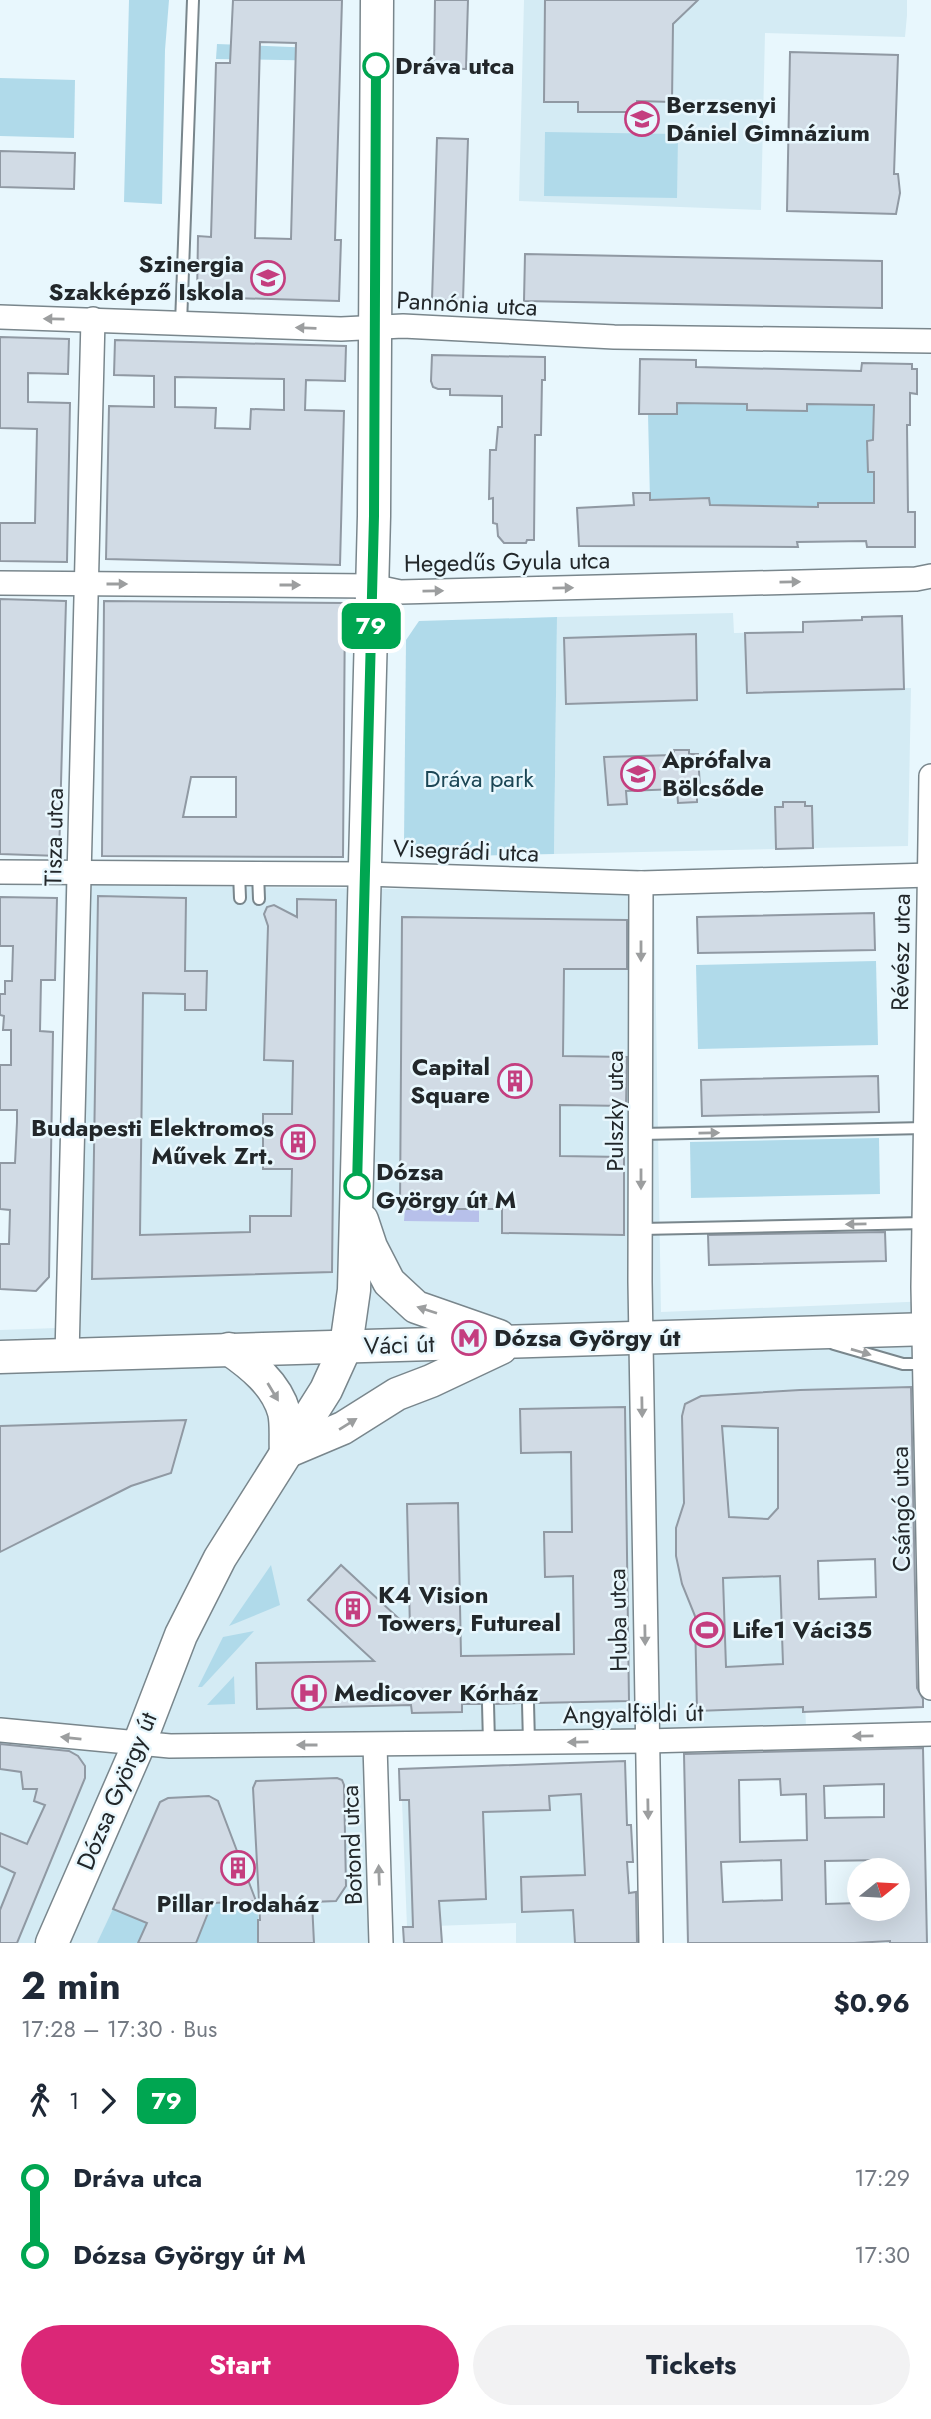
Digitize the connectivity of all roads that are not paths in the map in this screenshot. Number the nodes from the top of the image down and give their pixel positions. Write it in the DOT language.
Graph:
graph roads {
  1 [pos="193,0"];
  2 [pos="377,0"];
  3 [pos="0,317"];
  4 [pos="93,320"];
  5 [pos="181,324"];
  6 [pos="374,326"];
  7 [pos="931,341"];
  8 [pos="931,576"];
  9 [pos="0,583"];
  10 [pos="87,583"];
  11 [pos="372,586"];
  12 [pos="931,776"];
  13 [pos="0,872"];
  14 [pos="79,873"];
  15 [pos="248,873"];
  16 [pos="365,874"];
  17 [pos="929,875"];
  18 [pos="641,883"];
  19 [pos="240,898"];
  20 [pos="259,899"];
  21 [pos="925,1128"];
  22 [pos="641,1134"];
  23 [pos="356,1204"];
  24 [pos="924,1223"];
  25 [pos="641,1229"];
  26 [pos="928,1329"];
  27 [pos="798,1334"];
  28 [pos="641,1339"];
  29 [pos="514,1342"];
  30 [pos="346,1346"];
  31 [pos="229,1349"];
  32 [pos="67,1355"];
  33 [pos="0,1357"];
  34 [pos="928,1364"];
  35 [pos="286,1452"];
  36 [pos="931,1688"];
  37 [pos="528,1703"];
  38 [pos="488,1704"];
  39 [pos="0,1730"];
  40 [pos="931,1734"];
  41 [pos="646,1741"];
  42 [pos="489,1743"];
  43 [pos="529,1743"];
  44 [pos="139,1744"];
  45 [pos="376,1745"];
  46 [pos="52,1943"];
  47 [pos="381,1943"];
  48 [pos="651,1943"];
  1 -- 5 [label="lane"];
  2 -- 6 [label="main road"];
  4 -- 3 [label="street, Pannónia utca, one-way"];
  4 -- 5 [label="street, Pannónia utca"];
  4 -- 10 [label="street, Tisza utca"];
  6 -- 5 [label="street, Pannónia utca, one-way"];
  6 -- 7 [label="street, Pannónia utca"];
  6 -- 11 [label="main road"];
  11 -- 8 [label="street, Hegedűs Gyula utca, one-way"];
  9 -- 10 [label="street, Hegedűs Gyula utca"];
  10 -- 11 [label="street, Hegedűs Gyula utca, one-way"];
  10 -- 14 [label="street, Tisza utca"];
  11 -- 16 [label="main road"];
  12 -- 17 [label="street, Révész utca"];
  13 -- 14 [label="street, Visegrádi utca"];
  14 -- 15 [label="street, Visegrádi utca"];
  14 -- 32 [label="street, Tisza utca"];
  15 -- 16 [label="street, Visegrádi utca"];
  15 -- 19 [label="lane"];
  15 -- 20 [label="lane"];
  16 -- 18 [label="street, Visegrádi utca"];
  16 -- 23 [label="main road"];
  17 -- 18 [label="street, Visegrádi utca"];
  17 -- 21 [label="street, Révész utca"];
  18 -- 22 [label="street, Pulszky utca, one-way"];
  22 -- 21 [label="lane, one-way"];
  21 -- 24 [label="street, Révész utca"];
  22 -- 25 [label="street, Pulszky utca, one-way"];
  29 -- 23 [label="main road, one-way"];
  23 -- 30 [label="main road"];
  24 -- 25 [label="lane, one-way"];
  24 -- 26 [label="street, Révész utca"];
  25 -- 28 [label="street, Pulszky utca"];
  26 -- 27 [label="main road, Váci út"];
  26 -- 34 [label="street, Csángó utca"];
  27 -- 28 [label="main road, Váci út"];
  27 -- 34 [label="lane, Váci út, one-way"];
  28 -- 29 [label="main road, Váci út"];
  28 -- 41 [label="street, Huba utca, one-way"];
  29 -- 30 [label="main road, Váci út"];
  35 -- 29 [label="main road, one-way"];
  30 -- 31 [label="main road, Váci út"];
  30 -- 35 [label="main road, Dózsa György út"];
  31 -- 32 [label="main road, Váci út"];
  31 -- 35 [label="main road, one-way"];
  32 -- 33 [label="main road, Váci út"];
  34 -- 36 [label="street, Csángó utca"];
  35 -- 44 [label="main road, Dózsa György út"];
  37 -- 43 [label="lane"];
  38 -- 42 [label="lane"];
  44 -- 39 [label="street, Angyalföldi út, one-way"];
  40 -- 41 [label="street, Angyalföldi út, one-way"];
  41 -- 43 [label="street, Angyalföldi út, one-way"];
  41 -- 48 [label="street, Huba utca, one-way"];
  42 -- 43 [label="street, Angyalföldi út"];
  42 -- 45 [label="street, Angyalföldi út"];
  45 -- 44 [label="street, Angyalföldi út, one-way"];
  44 -- 46 [label="main road, Dózsa György út"];
  47 -- 45 [label="street, Botond utca, one-way"];
}
